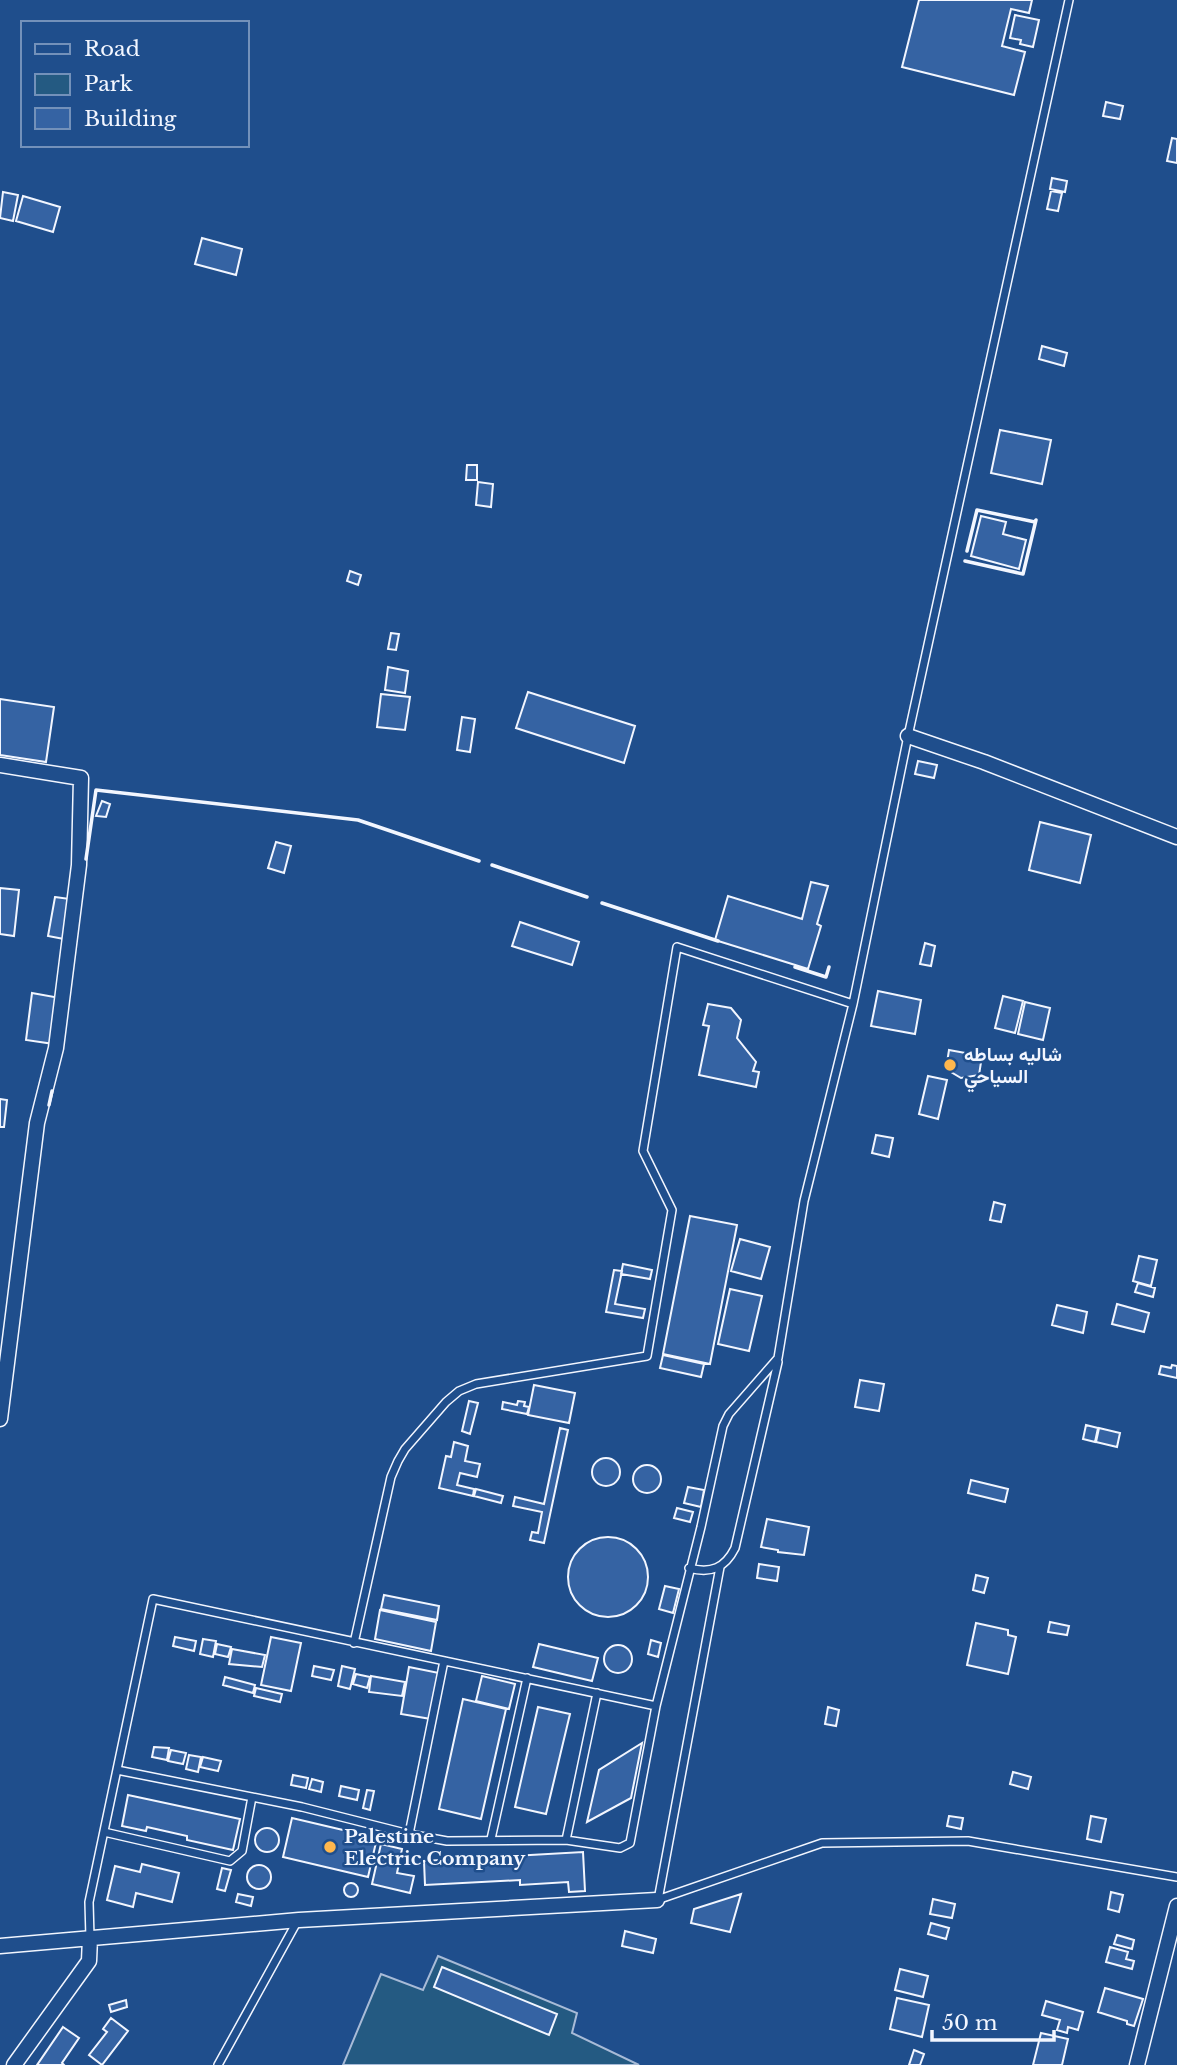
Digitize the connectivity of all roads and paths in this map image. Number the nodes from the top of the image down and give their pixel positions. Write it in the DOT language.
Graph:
graph roads {
  1 [pos="1069,0"];
  2 [pos="908,736"];
  3 [pos="0,765"];
  4 [pos="1177,837"];
  5 [pos="853,1004"];
  6 [pos="778,1358"];
  7 [pos="0,1419"];
  8 [pos="720,1567"];
  9 [pos="689,1568"];
  10 [pos="354,1643"];
  11 [pos="444,1661"];
  12 [pos="527,1678"];
  13 [pos="597,1693"];
  14 [pos="656,1706"];
  15 [pos="117,1770"];
  16 [pos="252,1797"];
  17 [pos="104,1832"];
  18 [pos="409,1834"];
  19 [pos="491,1839"];
  20 [pos="566,1840"];
  21 [pos="1177,1877"];
  22 [pos="657,1900"];
  23 [pos="1177,1906"];
  24 [pos="299,1920"];
  25 [pos="90,1938"];
  26 [pos="0,1946"];
  27 [pos="14,2065"];
  28 [pos="218,2065"];
  29 [pos="1137,2065"];
  1 -- 2 [label="lane"];
  2 -- 4 [label="street"];
  2 -- 5 [label="lane"];
  3 -- 7 [label="street"];
  5 -- 6 [label="lane"];
  5 -- 10 [label="lane"];
  6 -- 8 [label="lane"];
  6 -- 9 [label="lane"];
  8 -- 9 [label="lane"];
  8 -- 22 [label="lane"];
  9 -- 14 [label="lane"];
  10 -- 11 [label="lane"];
  10 -- 15 [label="lane"];
  11 -- 12 [label="lane"];
  11 -- 18 [label="lane"];
  12 -- 13 [label="lane"];
  12 -- 19 [label="lane"];
  13 -- 14 [label="lane"];
  13 -- 20 [label="lane"];
  14 -- 20 [label="lane"];
  15 -- 16 [label="lane"];
  15 -- 17 [label="lane"];
  16 -- 17 [label="lane"];
  16 -- 18 [label="lane"];
  17 -- 25 [label="lane"];
  18 -- 19 [label="lane"];
  19 -- 20 [label="lane"];
  21 -- 22 [label="lane"];
  22 -- 24 [label="street"];
  23 -- 29 [label="street"];
  24 -- 25 [label="street"];
  24 -- 28 [label="lane"];
  25 -- 26 [label="street"];
  25 -- 27 [label="street"];
}
